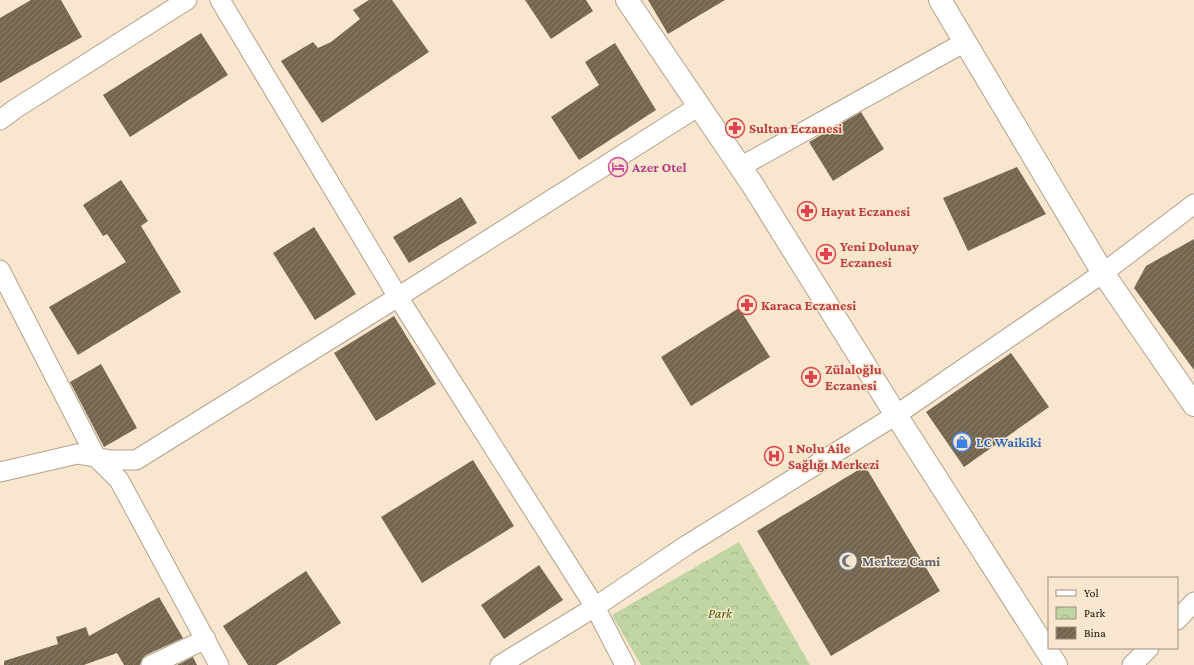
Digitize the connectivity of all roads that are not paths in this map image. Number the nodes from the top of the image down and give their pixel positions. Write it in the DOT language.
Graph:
graph roads {
  1 [pos="187,0"];
  2 [pos="220,0"];
  3 [pos="627,0"];
  4 [pos="940,0"];
  5 [pos="965,42"];
  6 [pos="699,106"];
  7 [pos="0,120"];
  8 [pos="740,167"];
  9 [pos="1194,204"];
  10 [pos="0,270"];
  11 [pos="1103,273"];
  12 [pos="398,296"];
  13 [pos="1194,405"];
  14 [pos="896,415"];
  15 [pos="96,457"];
  16 [pos="0,472"];
  17 [pos="1194,602"];
  18 [pos="595,607"];
  19 [pos="1178,619"];
  20 [pos="206,639"];
  21 [pos="1148,649"];
  22 [pos="151,665"];
  23 [pos="219,665"];
  24 [pos="500,665"];
  25 [pos="625,665"];
  26 [pos="1056,665"];
  27 [pos="1132,665"];
  1 -- 7 [label="street"];
  2 -- 12 [label="street"];
  3 -- 6 [label="street"];
  4 -- 5 [label="street"];
  5 -- 8 [label="street"];
  5 -- 11 [label="street"];
  6 -- 8 [label="street"];
  6 -- 12 [label="street"];
  8 -- 14 [label="street"];
  9 -- 11 [label="street"];
  10 -- 15 [label="street"];
  11 -- 13 [label="street"];
  11 -- 14 [label="street"];
  12 -- 15 [label="street"];
  12 -- 18 [label="street"];
  14 -- 18 [label="street"];
  14 -- 26 [label="street"];
  15 -- 16 [label="street"];
  15 -- 20 [label="street"];
  17 -- 19 [label="street"];
  18 -- 24 [label="street"];
  18 -- 25 [label="street"];
  20 -- 22 [label="street"];
  20 -- 23 [label="street"];
  21 -- 27 [label="street"];
}
